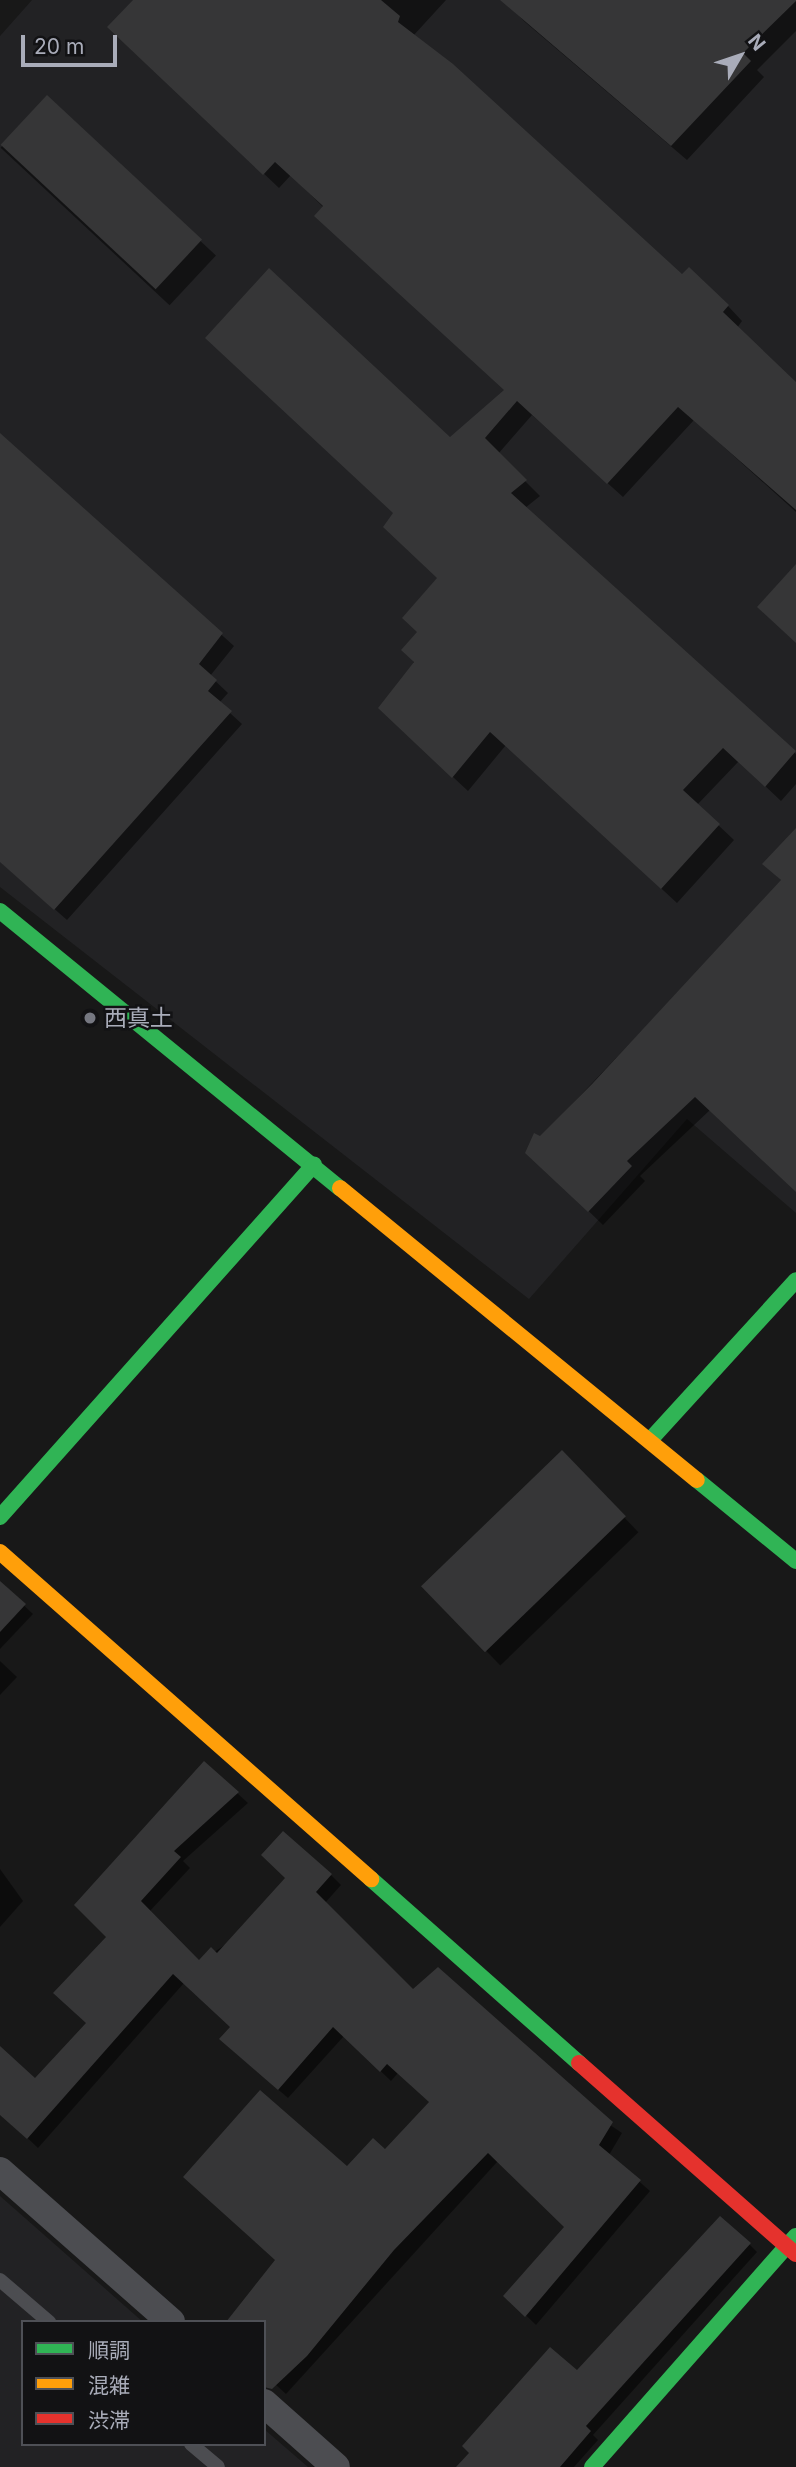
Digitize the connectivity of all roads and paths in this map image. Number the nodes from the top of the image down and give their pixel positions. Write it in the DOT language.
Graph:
graph roads {
  1 [pos="0,911"];
  2 [pos="314,1164"];
  3 [pos="796,1280"];
  4 [pos="651,1439"];
  5 [pos="0,1517"];
  6 [pos="0,1552"];
  7 [pos="796,1561"];
  8 [pos="0,2171"];
  9 [pos="793,2245"];
  10 [pos="0,2280"];
  11 [pos="47,2320"];
  12 [pos="170,2320"];
  13 [pos="266,2405"];
  14 [pos="193,2446"];
  15 [pos="218,2467"];
  16 [pos="336,2467"];
  17 [pos="593,2467"];
  1 -- 2 [label="street"];
  2 -- 4 [label="street"];
  2 -- 5 [label="street"];
  3 -- 4 [label="street"];
  4 -- 7 [label="street"];
  6 -- 9 [label="street"];
  8 -- 12 [label="street"];
  9 -- 17 [label="street"];
  10 -- 11 [label="lane"];
  13 -- 16 [label="street"];
  14 -- 15 [label="lane"];
}
